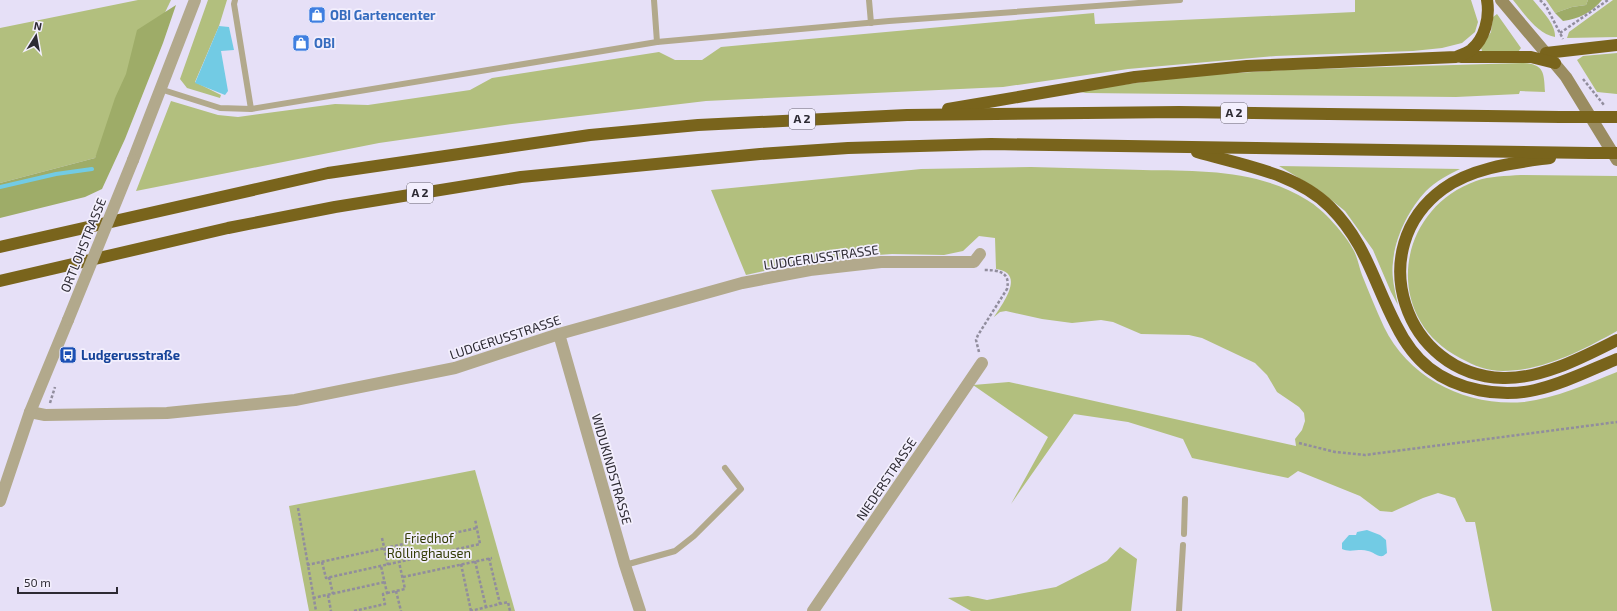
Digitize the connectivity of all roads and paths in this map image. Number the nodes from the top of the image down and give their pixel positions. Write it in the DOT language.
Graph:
graph roads {
  1 [pos="195,0"];
  2 [pos="235,0"];
  3 [pos="654,0"];
  4 [pos="869,0"];
  5 [pos="1180,0"];
  6 [pos="1487,0"];
  7 [pos="1501,0"];
  8 [pos="1608,0"];
  9 [pos="871,23"];
  10 [pos="1560,33"];
  11 [pos="657,42"];
  12 [pos="1617,45"];
  13 [pos="1546,53"];
  14 [pos="1456,57"];
  15 [pos="1555,63"];
  16 [pos="160,89"];
  17 [pos="251,109"];
  18 [pos="907,115"];
  19 [pos="1617,117"];
  20 [pos="1183,147"];
  21 [pos="1590,153"];
  22 [pos="1617,153"];
  23 [pos="1617,160"];
  24 [pos="0,247"];
  25 [pos="977,258"];
  26 [pos="0,282"];
  27 [pos="559,334"];
  28 [pos="1617,340"];
  29 [pos="1617,360"];
  30 [pos="982,363"];
  31 [pos="30,412"];
  32 [pos="1617,422"];
  33 [pos="1299,443"];
  34 [pos="725,468"];
  35 [pos="1185,499"];
  36 [pos="0,501"];
  37 [pos="298,508"];
  38 [pos="475,519"];
  39 [pos="477,528"];
  40 [pos="1184,534"];
  41 [pos="382,538"];
  42 [pos="1183,545"];
  43 [pos="384,548"];
  44 [pos="475,561"];
  45 [pos="322,562"];
  46 [pos="399,562"];
  47 [pos="388,564"];
  48 [pos="461,564"];
  49 [pos="308,565"];
  50 [pos="625,565"];
  51 [pos="381,566"];
  52 [pos="403,577"];
  53 [pos="329,578"];
  54 [pos="385,582"];
  55 [pos="396,591"];
  56 [pos="387,593"];
  57 [pos="333,594"];
  58 [pos="328,595"];
  59 [pos="313,598"];
  60 [pos="500,604"];
  61 [pos="486,607"];
  62 [pos="361,610"];
  63 [pos="316,611"];
  64 [pos="331,611"];
  65 [pos="354,611"];
  66 [pos="402,611"];
  67 [pos="471,611"];
  68 [pos="510,611"];
  69 [pos="640,611"];
  70 [pos="813,611"];
  71 [pos="1179,611"];
  1 -- 16 [label="street, ORTLOHSTRASSE"];
  2 -- 17 [label="lane"];
  3 -- 11 [label="lane"];
  4 -- 9 [label="lane"];
  5 -- 9 [label="lane"];
  6 -- 14 [label="highway"];
  7 -- 13 [label="main road"];
  8 -- 10 [label="path"];
  9 -- 11 [label="lane"];
  11 -- 17 [label="lane"];
  12 -- 13 [label="highway"];
  13 -- 15 [label="main road"];
  14 -- 15 [label="highway"];
  14 -- 18 [label="highway"];
  15 -- 23 [label="main road"];
  16 -- 17 [label="lane"];
  16 -- 31 [label="street, ORTLOHSTRASSE, bridge"];
  18 -- 19 [label="highway, A 2, bridge"];
  18 -- 24 [label="highway, A 2"];
  20 -- 21 [label="highway, A 2"];
  20 -- 26 [label="highway, A 2"];
  20 -- 29 [label="highway"];
  21 -- 22 [label="highway, A 2, bridge"];
  21 -- 28 [label="highway"];
  25 -- 27 [label="street, LUDGERUSSTRASSE"];
  25 -- 30 [label="path"];
  27 -- 31 [label="street, LUDGERUSSTRASSE"];
  27 -- 50 [label="street, WIDUKINDSTRASSE"];
  30 -- 70 [label="street, NIEDERSTRASSE"];
  31 -- 36 [label="street, ORTLOHSTRASSE"];
  32 -- 33 [label="path"];
  34 -- 50 [label="lane"];
  35 -- 40 [label="lane"];
  37 -- 49 [label="path"];
  38 -- 39 [label="path"];
  39 -- 43 [label="path"];
  39 -- 46 [label="path"];
  41 -- 43 [label="path"];
  42 -- 71 [label="lane"];
  43 -- 45 [label="path"];
  43 -- 47 [label="path"];
  44 -- 48 [label="path"];
  44 -- 60 [label="path"];
  44 -- 61 [label="path"];
  45 -- 49 [label="path"];
  45 -- 53 [label="path"];
  46 -- 47 [label="path"];
  46 -- 52 [label="path"];
  47 -- 51 [label="path"];
  48 -- 52 [label="path"];
  48 -- 67 [label="path"];
  49 -- 59 [label="path"];
  50 -- 69 [label="street, WIDUKINDSTRASSE"];
  51 -- 53 [label="path"];
  51 -- 54 [label="path"];
  52 -- 55 [label="path"];
  53 -- 57 [label="path"];
  54 -- 56 [label="path"];
  54 -- 57 [label="path"];
  55 -- 56 [label="path"];
  55 -- 66 [label="path"];
  56 -- 62 [label="path"];
  57 -- 58 [label="path"];
  58 -- 59 [label="path"];
  58 -- 64 [label="path"];
  59 -- 63 [label="path"];
  60 -- 61 [label="path"];
  60 -- 68 [label="path"];
  61 -- 67 [label="path"];
  62 -- 65 [label="path"];
}
